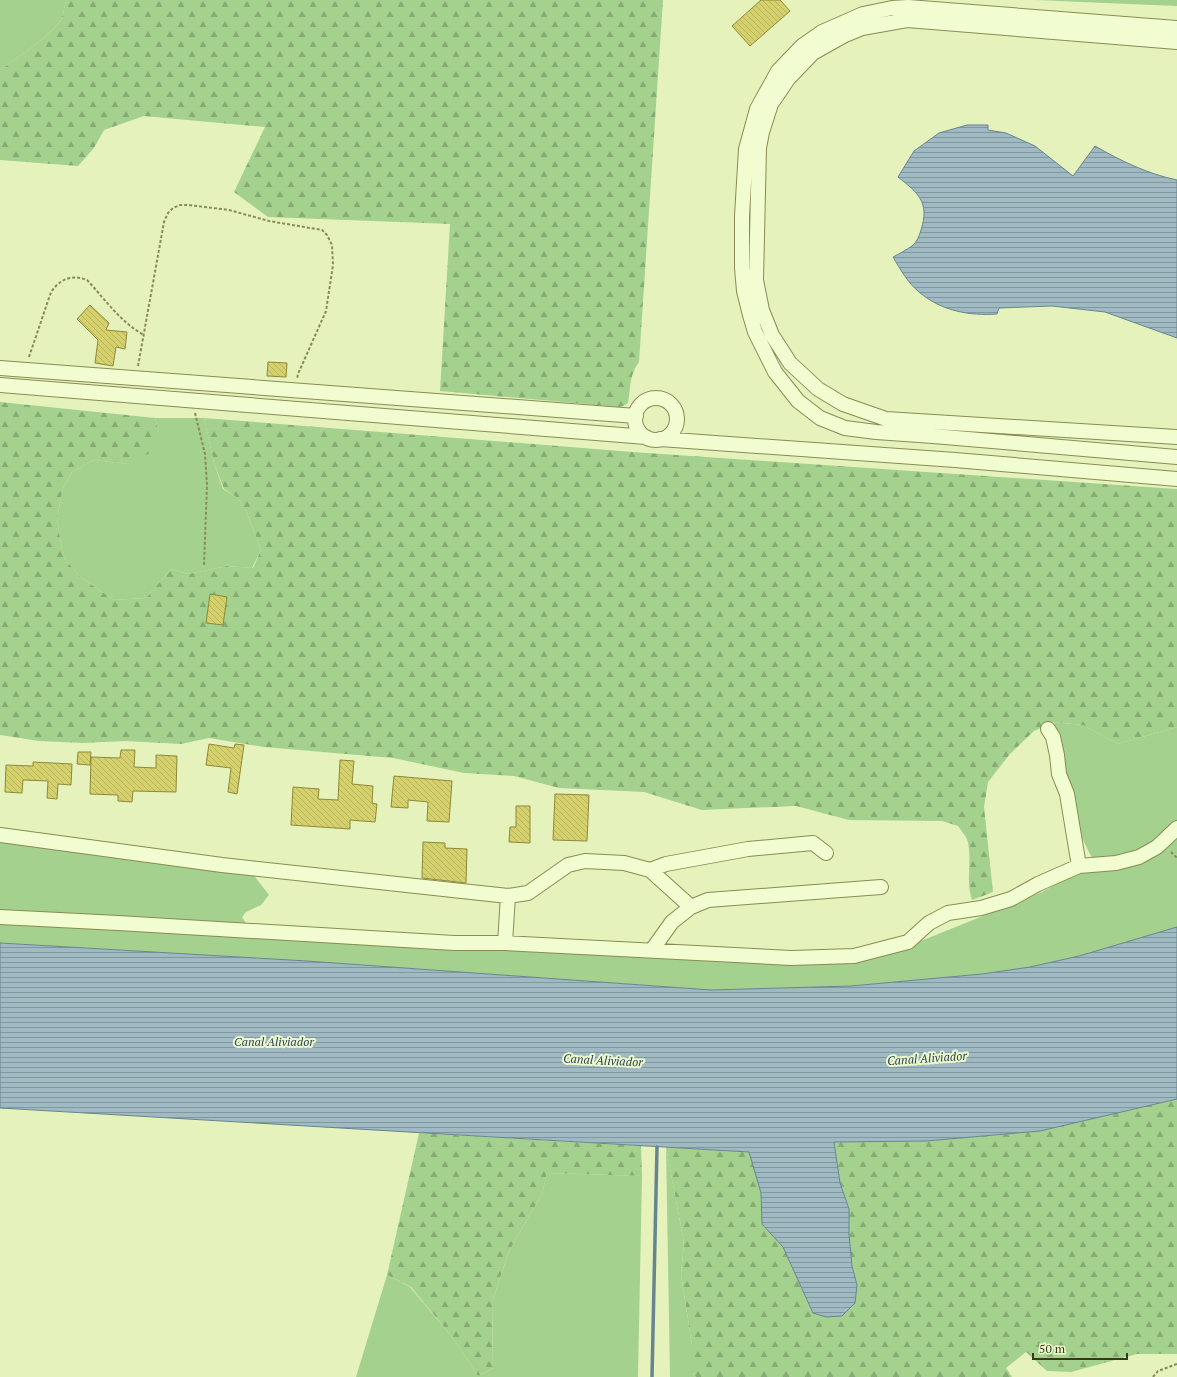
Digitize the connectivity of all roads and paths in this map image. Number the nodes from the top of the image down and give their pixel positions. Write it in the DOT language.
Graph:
graph roads {
  1 [pos="1177,28"];
  2 [pos="1177,42"];
  3 [pos="144,335"];
  4 [pos="0,368"];
  5 [pos="22,370"];
  6 [pos="801,373"];
  7 [pos="136,379"];
  8 [pos="0,385"];
  9 [pos="785,385"];
  10 [pos="20,387"];
  11 [pos="296,391"];
  12 [pos="191,400"];
  13 [pos="835,400"];
  14 [pos="295,409"];
  15 [pos="636,416"];
  16 [pos="820,418"];
  17 [pos="646,437"];
  18 [pos="1177,437"];
  19 [pos="660,439"];
  20 [pos="1177,457"];
  21 [pos="1177,479"];
  22 [pos="204,566"];
  23 [pos="1048,729"];
  24 [pos="1177,828"];
  25 [pos="0,835"];
  26 [pos="826,853"];
  27 [pos="1079,866"];
  28 [pos="650,870"];
  29 [pos="881,887"];
  30 [pos="508,896"];
  31 [pos="691,907"];
  32 [pos="0,917"];
  33 [pos="505,943"];
  34 [pos="652,950"];
  35 [pos="1177,1364"];
  36 [pos="1153,1377"];
  1 -- 9 [label="street"];
  2 -- 6 [label="street"];
  3 -- 5 [label="path"];
  3 -- 7 [label="path"];
  3 -- 11 [label="path"];
  4 -- 5 [label="street"];
  5 -- 7 [label="street"];
  5 -- 10 [label="street"];
  6 -- 9 [label="street"];
  6 -- 13 [label="street"];
  7 -- 11 [label="street"];
  8 -- 10 [label="street"];
  9 -- 16 [label="street"];
  10 -- 12 [label="street"];
  11 -- 14 [label="street"];
  11 -- 15 [label="street"];
  12 -- 14 [label="street"];
  12 -- 22 [label="path"];
  13 -- 16 [label="street"];
  13 -- 18 [label="street"];
  14 -- 17 [label="street"];
  15 -- 17 [label="street"];
  15 -- 19 [label="street"];
  16 -- 20 [label="street"];
  17 -- 19 [label="street"];
  19 -- 21 [label="street"];
  23 -- 27 [label="street"];
  24 -- 27 [label="street"];
  25 -- 30 [label="street"];
  26 -- 28 [label="street"];
  27 -- 34 [label="street"];
  28 -- 30 [label="street"];
  28 -- 31 [label="street"];
  29 -- 31 [label="street"];
  30 -- 33 [label="street"];
  31 -- 34 [label="street"];
  32 -- 33 [label="street"];
  33 -- 34 [label="street"];
  35 -- 36 [label="path"];
}
